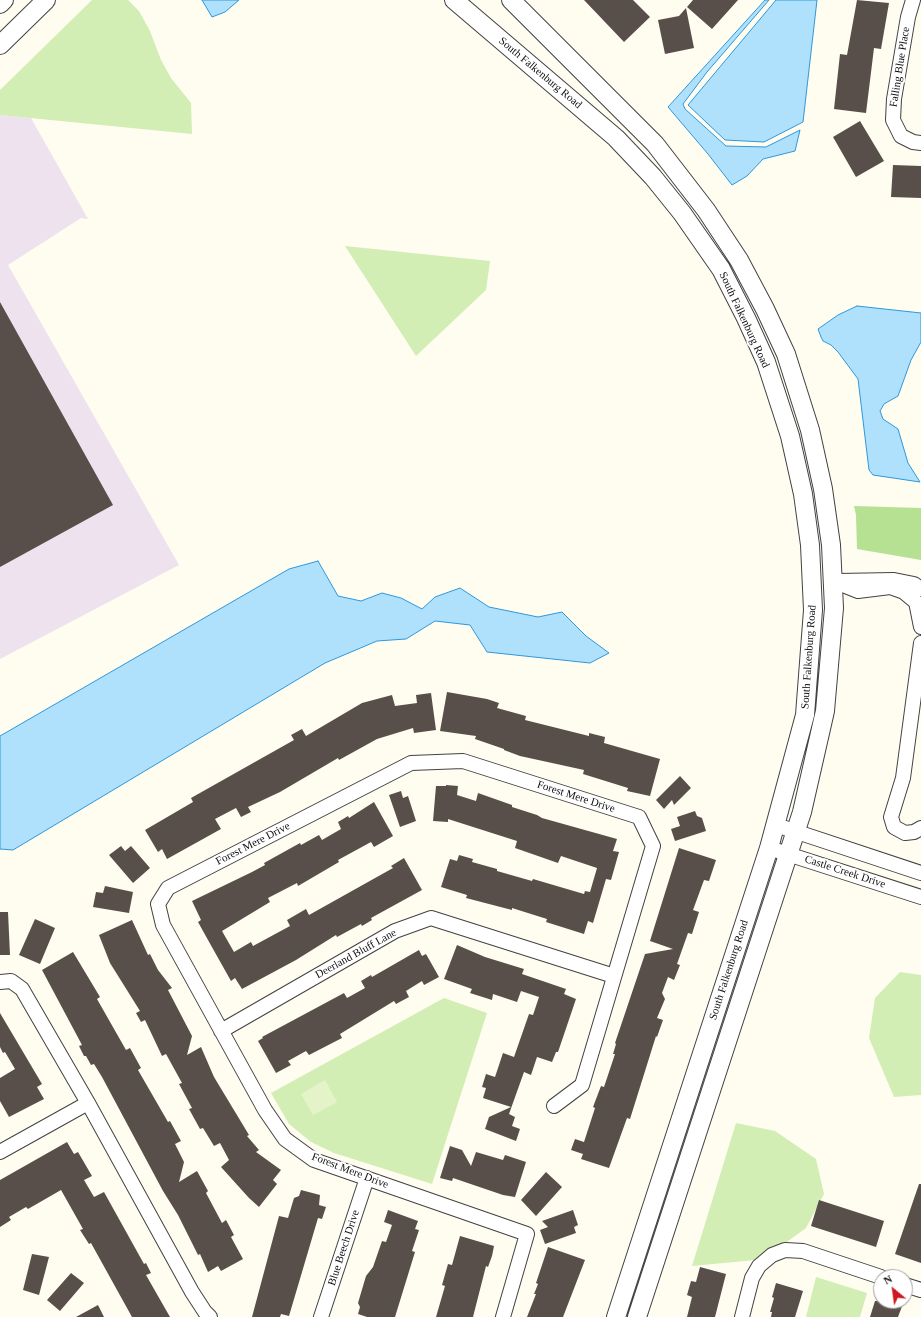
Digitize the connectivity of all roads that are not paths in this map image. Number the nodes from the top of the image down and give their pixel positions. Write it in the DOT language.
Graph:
graph roads {
  1 [pos="4,0"];
  2 [pos="46,0"];
  3 [pos="454,0"];
  4 [pos="511,0"];
  5 [pos="913,0"];
  6 [pos="0,4"];
  7 [pos="0,45"];
  8 [pos="921,143"];
  9 [pos="803,494"];
  10 [pos="833,581"];
  11 [pos="921,589"];
  12 [pos="921,626"];
  13 [pos="921,643"];
  14 [pos="776,825"];
  15 [pos="921,828"];
  16 [pos="795,832"];
  17 [pos="769,848"];
  18 [pos="788,854"];
  19 [pos="921,873"];
  20 [pos="921,897"];
  21 [pos="614,976"];
  22 [pos="0,982"];
  23 [pos="221,1031"];
  24 [pos="88,1103"];
  25 [pos="554,1106"];
  26 [pos="0,1152"];
  27 [pos="367,1178"];
  28 [pos="873,1274"];
  29 [pos="210,1317"];
  30 [pos="321,1317"];
  31 [pos="503,1317"];
  32 [pos="616,1317"];
  33 [pos="637,1317"];
  34 [pos="742,1317"];
  1 -- 6 [label="street"];
  2 -- 7 [label="street"];
  3 -- 9 [label="street, South Falkenburg Road"];
  4 -- 10 [label="street, South Falkenburg Road"];
  5 -- 8 [label="street, Falling Blue Place"];
  9 -- 10 [label="street"];
  9 -- 14 [label="street, South Falkenburg Road"];
  10 -- 11 [label="street"];
  10 -- 12 [label="street"];
  10 -- 16 [label="street, South Falkenburg Road"];
  13 -- 15 [label="street"];
  14 -- 16 [label="street, Castle Creek Drive"];
  14 -- 17 [label="street, South Falkenburg Road"];
  16 -- 18 [label="street, South Falkenburg Road"];
  16 -- 19 [label="street, Castle Creek Drive"];
  17 -- 18 [label="street, Castle Creek Drive"];
  17 -- 32 [label="street, South Falkenburg Road"];
  18 -- 20 [label="street, Castle Creek Drive"];
  18 -- 33 [label="street, South Falkenburg Road"];
  21 -- 23 [label="street, Deerland Bluff Lane"];
  21 -- 23 [label="street, Forest Mere Drive"];
  21 -- 25 [label="street, Forest Mere Drive"];
  22 -- 24 [label="street"];
  23 -- 27 [label="street, Forest Mere Drive"];
  24 -- 26 [label="street"];
  24 -- 29 [label="street"];
  27 -- 30 [label="street, Blue Beech Drive"];
  27 -- 31 [label="street, Forest Mere Drive"];
  28 -- 34 [label="street"];
}
